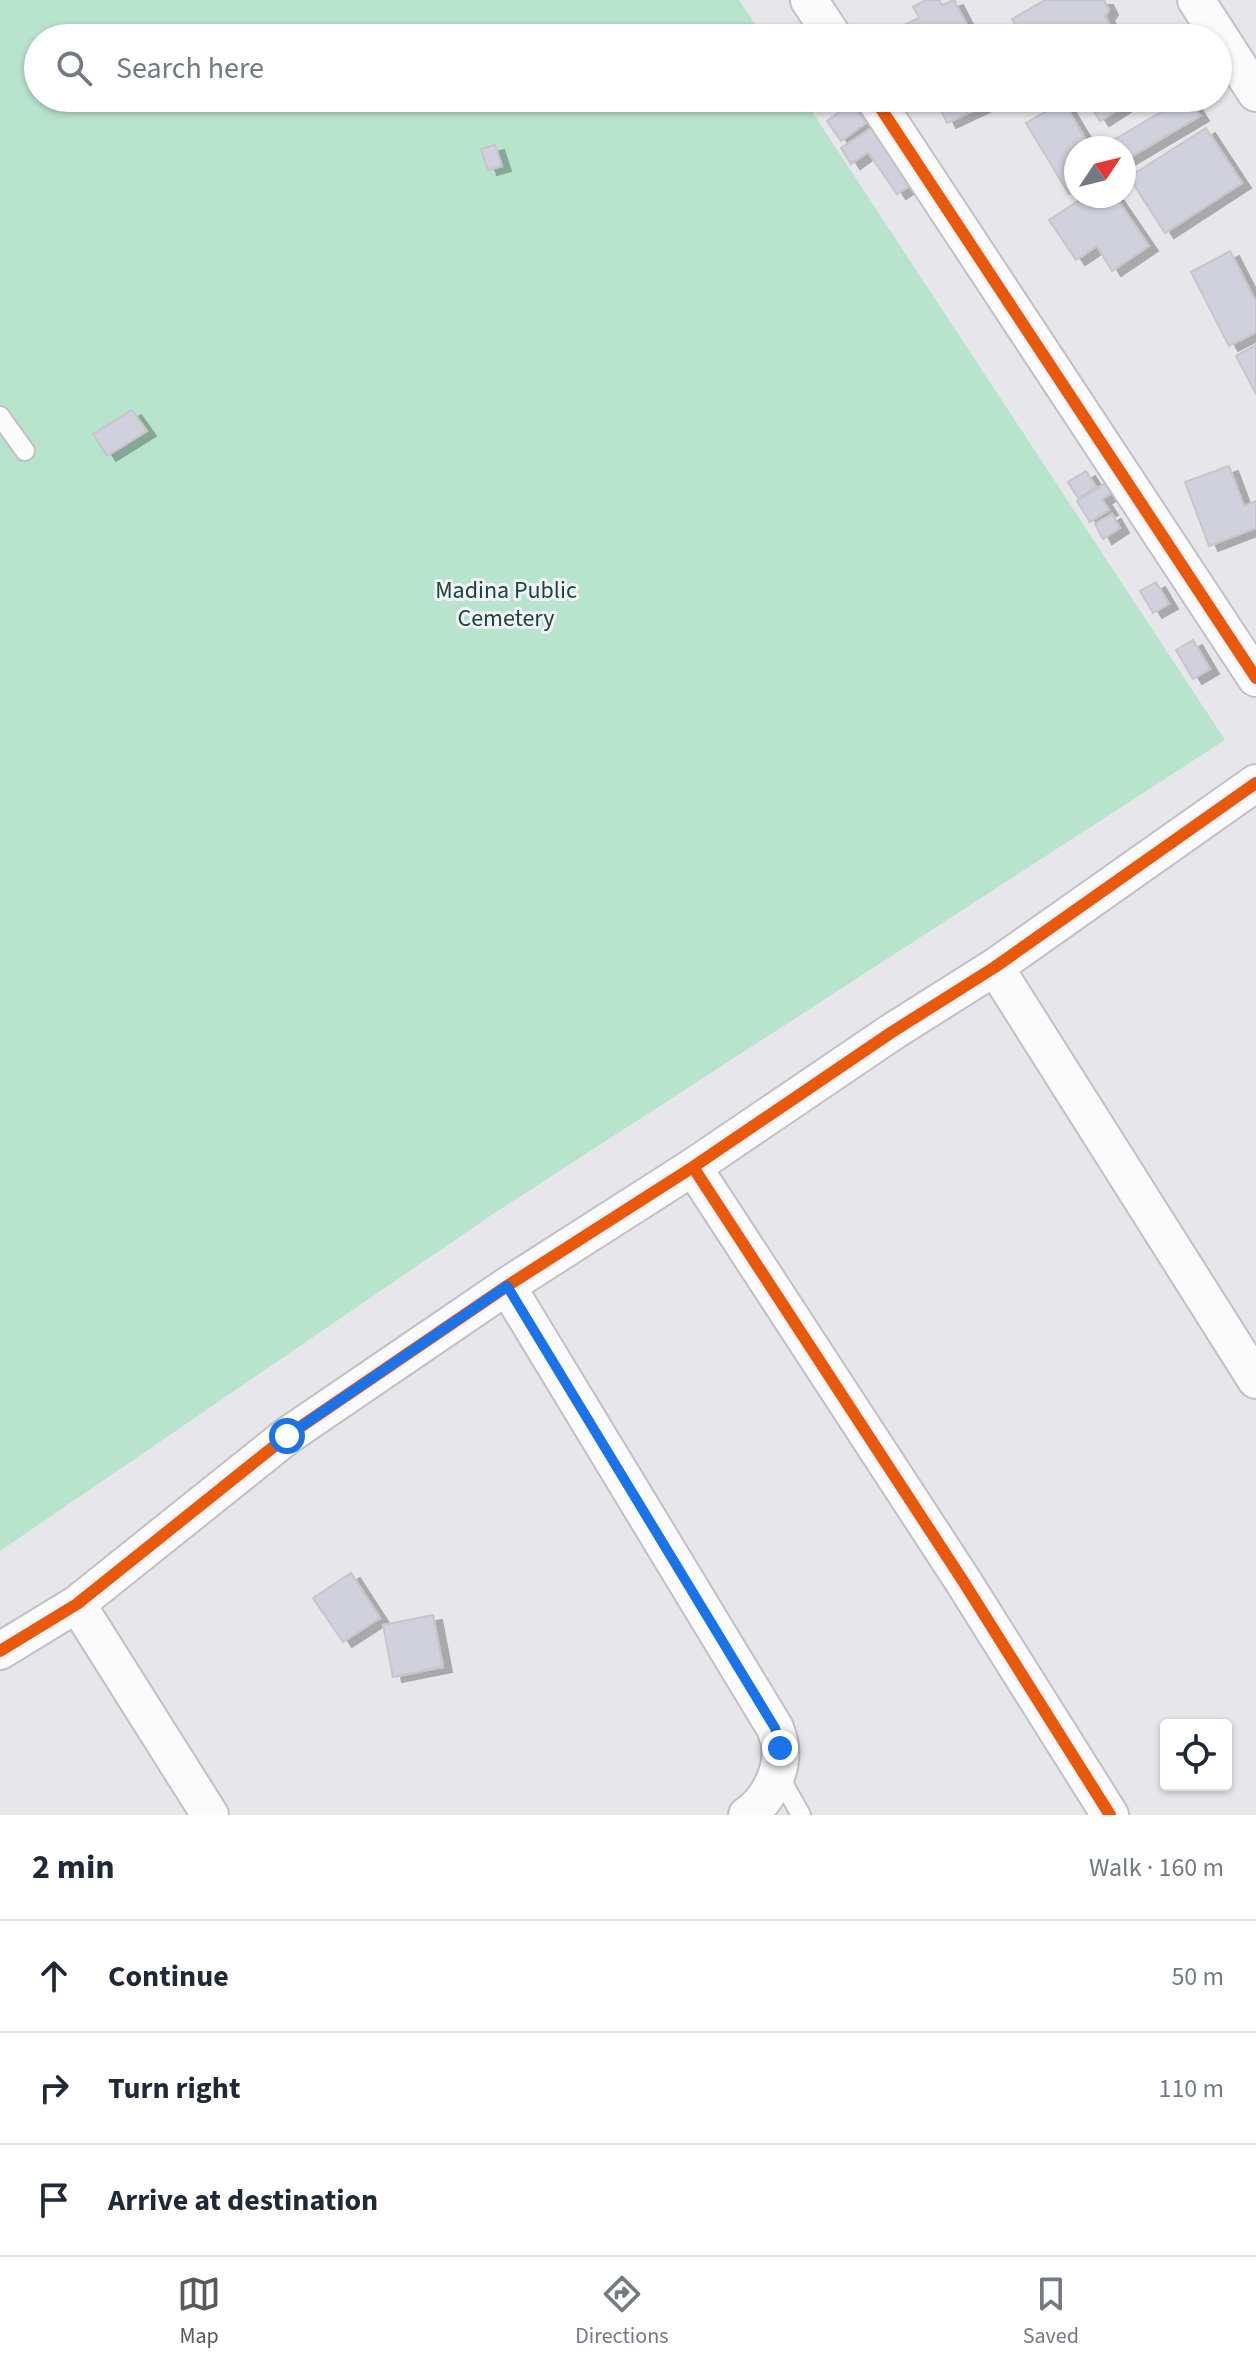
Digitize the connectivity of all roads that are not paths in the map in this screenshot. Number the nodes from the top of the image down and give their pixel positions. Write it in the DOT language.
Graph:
graph roads {
  1 [pos="809,0"];
  2 [pos="1196,0"];
  3 [pos="825,24"];
  4 [pos="1211,24"];
  5 [pos="1232,56"];
  6 [pos="1256,93"];
  7 [pos="883,112"];
  8 [pos="0,416"];
  9 [pos="25,451"];
  10 [pos="1256,678"];
  11 [pos="1256,783"];
  12 [pos="995,967"];
  13 [pos="693,1167"];
  14 [pos="507,1286"];
  15 [pos="1256,1380"];
  16 [pos="77,1604"];
  17 [pos="0,1651"];
  18 [pos="777,1772"];
  19 [pos="210,1815"];
  20 [pos="747,1815"];
  21 [pos="801,1815"];
  22 [pos="1110,1815"];
  1 -- 3 [label="street"];
  2 -- 4 [label="street"];
  5 -- 6 [label="street"];
  7 -- 10 [label="street"];
  8 -- 9 [label="lane"];
  11 -- 12 [label="street"];
  12 -- 13 [label="street"];
  12 -- 15 [label="street"];
  13 -- 14 [label="street"];
  13 -- 22 [label="street"];
  14 -- 16 [label="street"];
  14 -- 18 [label="street"];
  16 -- 17 [label="street"];
  16 -- 19 [label="street"];
  18 -- 20 [label="street"];
  18 -- 21 [label="lane"];
}
